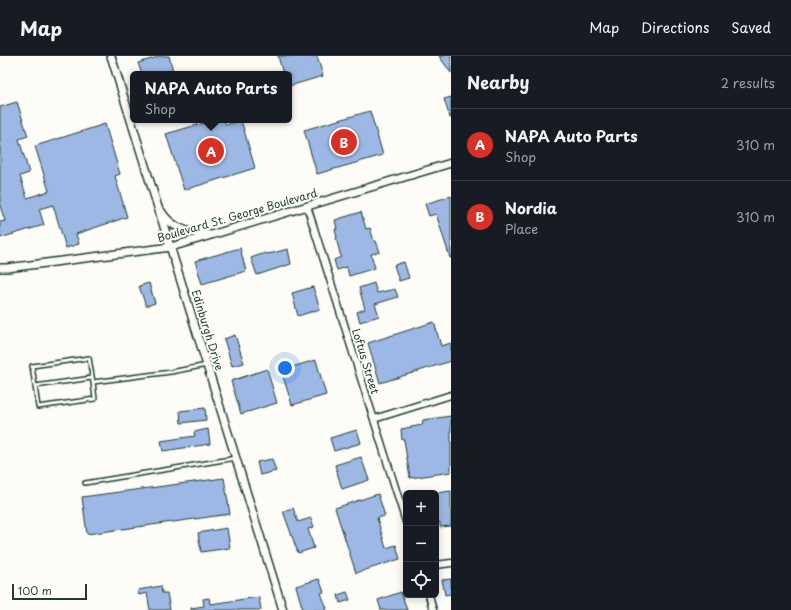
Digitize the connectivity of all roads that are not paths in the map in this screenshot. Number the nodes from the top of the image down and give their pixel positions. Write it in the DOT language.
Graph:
graph roads {
  1 [pos="111,56"];
  2 [pos="130,116"];
  3 [pos="132,123"];
  4 [pos="451,163"];
  5 [pos="157,202"];
  6 [pos="307,206"];
  7 [pos="215,234"];
  8 [pos="171,247"];
  9 [pos="0,268"];
  10 [pos="207,366"];
  11 [pos="92,378"];
  12 [pos="93,382"];
  13 [pos="35,386"];
  14 [pos="451,396"];
  15 [pos="374,419"];
  16 [pos="236,458"];
  17 [pos="85,483"];
  18 [pos="403,512"];
  19 [pos="451,563"];
  20 [pos="439,565"];
  21 [pos="430,598"];
  22 [pos="283,610"];
  23 [pos="433,610"];
  1 -- 2 [label="street, Edinburgh Drive"];
  3 -- 5 [label="street, Edinburgh Drive"];
  4 -- 6 [label="street, Boulevard St. George Boulevard"];
  5 -- 7 [label="street"];
  5 -- 8 [label="street, Edinburgh Drive"];
  6 -- 7 [label="street, Boulevard St. George Boulevard"];
  6 -- 15 [label="street, Loftus Street"];
  7 -- 8 [label="street, Boulevard St. George Boulevard"];
  8 -- 9 [label="street, Boulevard St. George Boulevard"];
  8 -- 10 [label="street, Edinburgh Drive"];
  10 -- 12 [label="lane"];
  10 -- 16 [label="street, Edinburgh Drive"];
  11 -- 12 [label="lane"];
  11 -- 13 [label="lane"];
  11 -- 13 [label="lane"];
  12 -- 13 [label="lane"];
  14 -- 15 [label="street"];
  15 -- 18 [label="street, Loftus Street"];
  16 -- 17 [label="lane"];
  16 -- 22 [label="street, Edinburgh Drive"];
  19 -- 20 [label="street"];
  21 -- 23 [label="street"];
}
